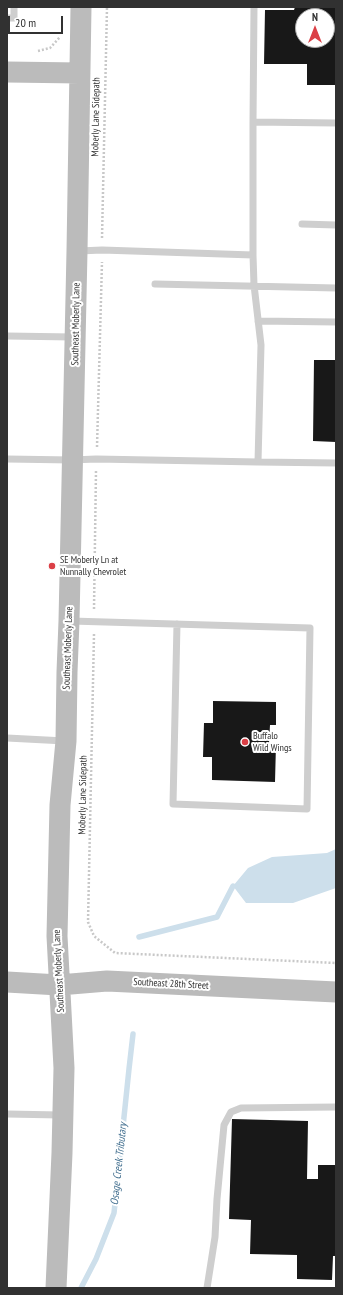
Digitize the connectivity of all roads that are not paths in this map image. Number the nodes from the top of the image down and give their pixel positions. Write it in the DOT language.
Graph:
graph roads {
  1 [pos="14,7"];
  2 [pos="81,7"];
  3 [pos="254,7"];
  4 [pos="7,18"];
  5 [pos="7,72"];
  6 [pos="80,73"];
  7 [pos="253,122"];
  8 [pos="336,123"];
  9 [pos="302,224"];
  10 [pos="336,225"];
  11 [pos="77,251"];
  12 [pos="253,255"];
  13 [pos="155,284"];
  14 [pos="254,285"];
  15 [pos="336,288"];
  16 [pos="258,321"];
  17 [pos="336,322"];
  18 [pos="7,336"];
  19 [pos="75,337"];
  20 [pos="7,459"];
  21 [pos="72,460"];
  22 [pos="258,462"];
  23 [pos="336,463"];
  24 [pos="69,621"];
  25 [pos="177,624"];
  26 [pos="7,738"];
  27 [pos="66,741"];
  28 [pos="7,982"];
  29 [pos="59,985"];
  30 [pos="336,992"];
  31 [pos="336,1107"];
  32 [pos="7,1114"];
  33 [pos="63,1115"];
  34 [pos="56,1288"];
  35 [pos="207,1288"];
  1 -- 4 [label="lane"];
  2 -- 6 [label="street, Southeast Moberly Lane"];
  3 -- 7 [label="lane"];
  5 -- 6 [label="street"];
  6 -- 11 [label="street, Southeast Moberly Lane"];
  7 -- 8 [label="lane"];
  7 -- 12 [label="lane"];
  9 -- 10 [label="lane"];
  11 -- 12 [label="lane"];
  11 -- 19 [label="street, Southeast Moberly Lane"];
  12 -- 14 [label="lane"];
  13 -- 14 [label="lane"];
  14 -- 15 [label="lane"];
  14 -- 16 [label="lane"];
  16 -- 17 [label="lane"];
  16 -- 22 [label="lane"];
  18 -- 19 [label="lane"];
  19 -- 21 [label="street, Southeast Moberly Lane"];
  20 -- 21 [label="lane"];
  21 -- 22 [label="lane"];
  21 -- 24 [label="street, Southeast Moberly Lane"];
  22 -- 23 [label="lane"];
  24 -- 25 [label="lane"];
  24 -- 27 [label="street, Southeast Moberly Lane"];
  25 -- 25 [label="lane"];
  26 -- 27 [label="lane"];
  27 -- 29 [label="street, Southeast Moberly Lane"];
  28 -- 29 [label="street, Southeast 28th Street"];
  29 -- 30 [label="street, Southeast 28th Street"];
  29 -- 33 [label="street, Southeast Moberly Lane"];
  31 -- 35 [label="lane"];
  32 -- 33 [label="lane"];
  33 -- 34 [label="street, Southeast Moberly Lane"];
}
